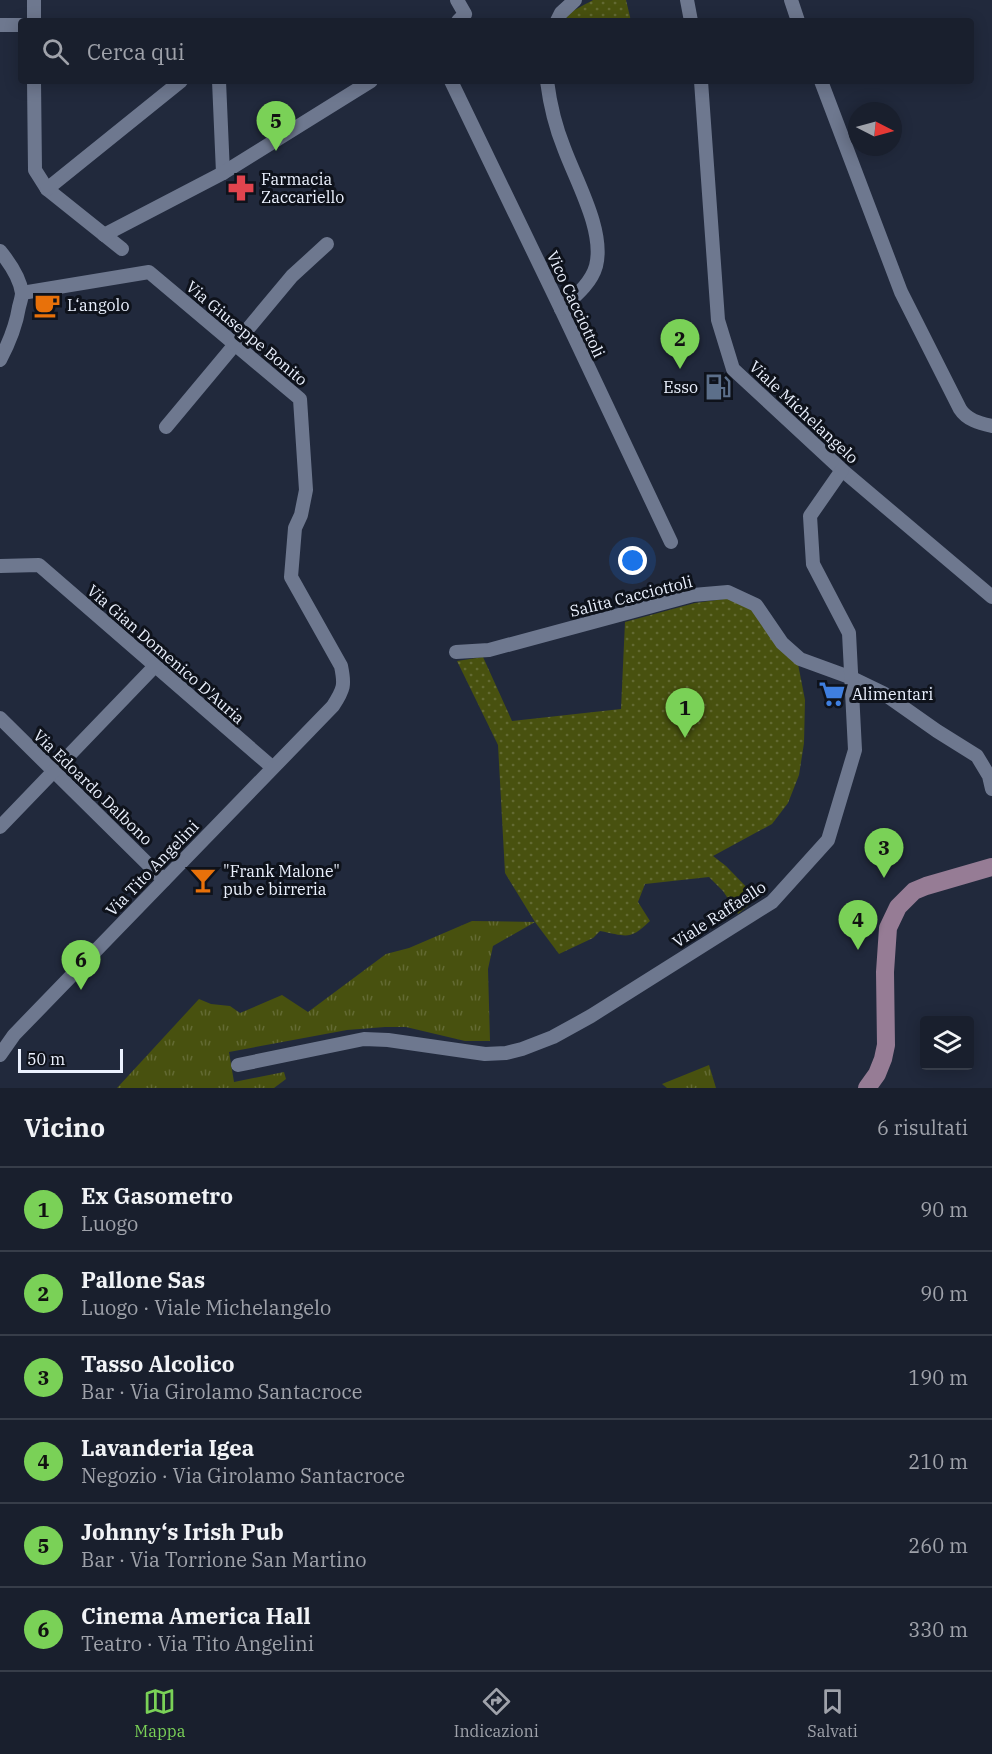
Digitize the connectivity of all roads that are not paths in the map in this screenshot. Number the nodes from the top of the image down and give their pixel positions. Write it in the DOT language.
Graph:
graph roads {
  1 [pos="34,0"];
  2 [pos="457,0"];
  3 [pos="575,0"];
  4 [pos="687,0"];
  5 [pos="790,0"];
  6 [pos="34,18"];
  7 [pos="461,18"];
  8 [pos="559,18"];
  9 [pos="690,18"];
  10 [pos="797,18"];
  11 [pos="0,25"];
  12 [pos="18,25"];
  13 [pos="34,84"];
  14 [pos="177,84"];
  15 [pos="219,84"];
  16 [pos="366,84"];
  17 [pos="452,84"];
  18 [pos="547,84"];
  19 [pos="701,84"];
  20 [pos="822,84"];
  21 [pos="223,173"];
  22 [pos="47,189"];
  23 [pos="104,235"];
  24 [pos="327,244"];
  25 [pos="122,249"];
  26 [pos="0,251"];
  27 [pos="22,294"];
  28 [pos="561,309"];
  29 [pos="235,344"];
  30 [pos="0,360"];
  31 [pos="992,426"];
  32 [pos="166,427"];
  33 [pos="842,470"];
  34 [pos="670,542"];
  35 [pos="0,566"];
  36 [pos="992,597"];
  37 [pos="456,652"];
  38 [pos="155,666"];
  39 [pos="852,678"];
  40 [pos="0,718"];
  41 [pos="272,767"];
  42 [pos="53,771"];
  43 [pos="992,789"];
  44 [pos="0,827"];
  45 [pos="992,867"];
  46 [pos="164,880"];
  47 [pos="2,1046"];
  48 [pos="238,1065"];
  49 [pos="867,1088"];
  1 -- 6 [label="street"];
  2 -- 7 [label="street"];
  3 -- 8 [label="street"];
  4 -- 9 [label="street"];
  5 -- 10 [label="street"];
  11 -- 12 [label="street"];
  13 -- 22 [label="street"];
  14 -- 22 [label="street"];
  15 -- 21 [label="street"];
  16 -- 21 [label="street"];
  17 -- 28 [label="street, Vico Cacciottoli"];
  18 -- 28 [label="street"];
  19 -- 33 [label="street, Viale Michelangelo"];
  20 -- 31 [label="street"];
  21 -- 23 [label="street"];
  22 -- 23 [label="street"];
  23 -- 25 [label="street"];
  24 -- 29 [label="street"];
  26 -- 27 [label="street"];
  27 -- 29 [label="street, Via Giuseppe Bonito"];
  27 -- 30 [label="street"];
  28 -- 34 [label="street, Vico Cacciottoli"];
  29 -- 32 [label="street"];
  29 -- 41 [label="street, Via Giuseppe Bonito"];
  33 -- 36 [label="street, Viale Michelangelo"];
  33 -- 39 [label="street, Viale Raffaello"];
  35 -- 38 [label="street, Via Gian Domenico D'Auria"];
  37 -- 39 [label="street, Salita Cacciottoli"];
  38 -- 41 [label="street, Via Gian Domenico D'Auria"];
  38 -- 42 [label="street"];
  39 -- 43 [label="street, Salita Cacciottoli"];
  39 -- 48 [label="street, Viale Raffaello"];
  40 -- 42 [label="street, Via Edoardo Dalbono"];
  41 -- 46 [label="street, Via Tito Angelini"];
  42 -- 44 [label="street"];
  42 -- 46 [label="street, Via Edoardo Dalbono"];
  45 -- 49 [label="street"];
  46 -- 47 [label="street, Via Tito Angelini"];
}
